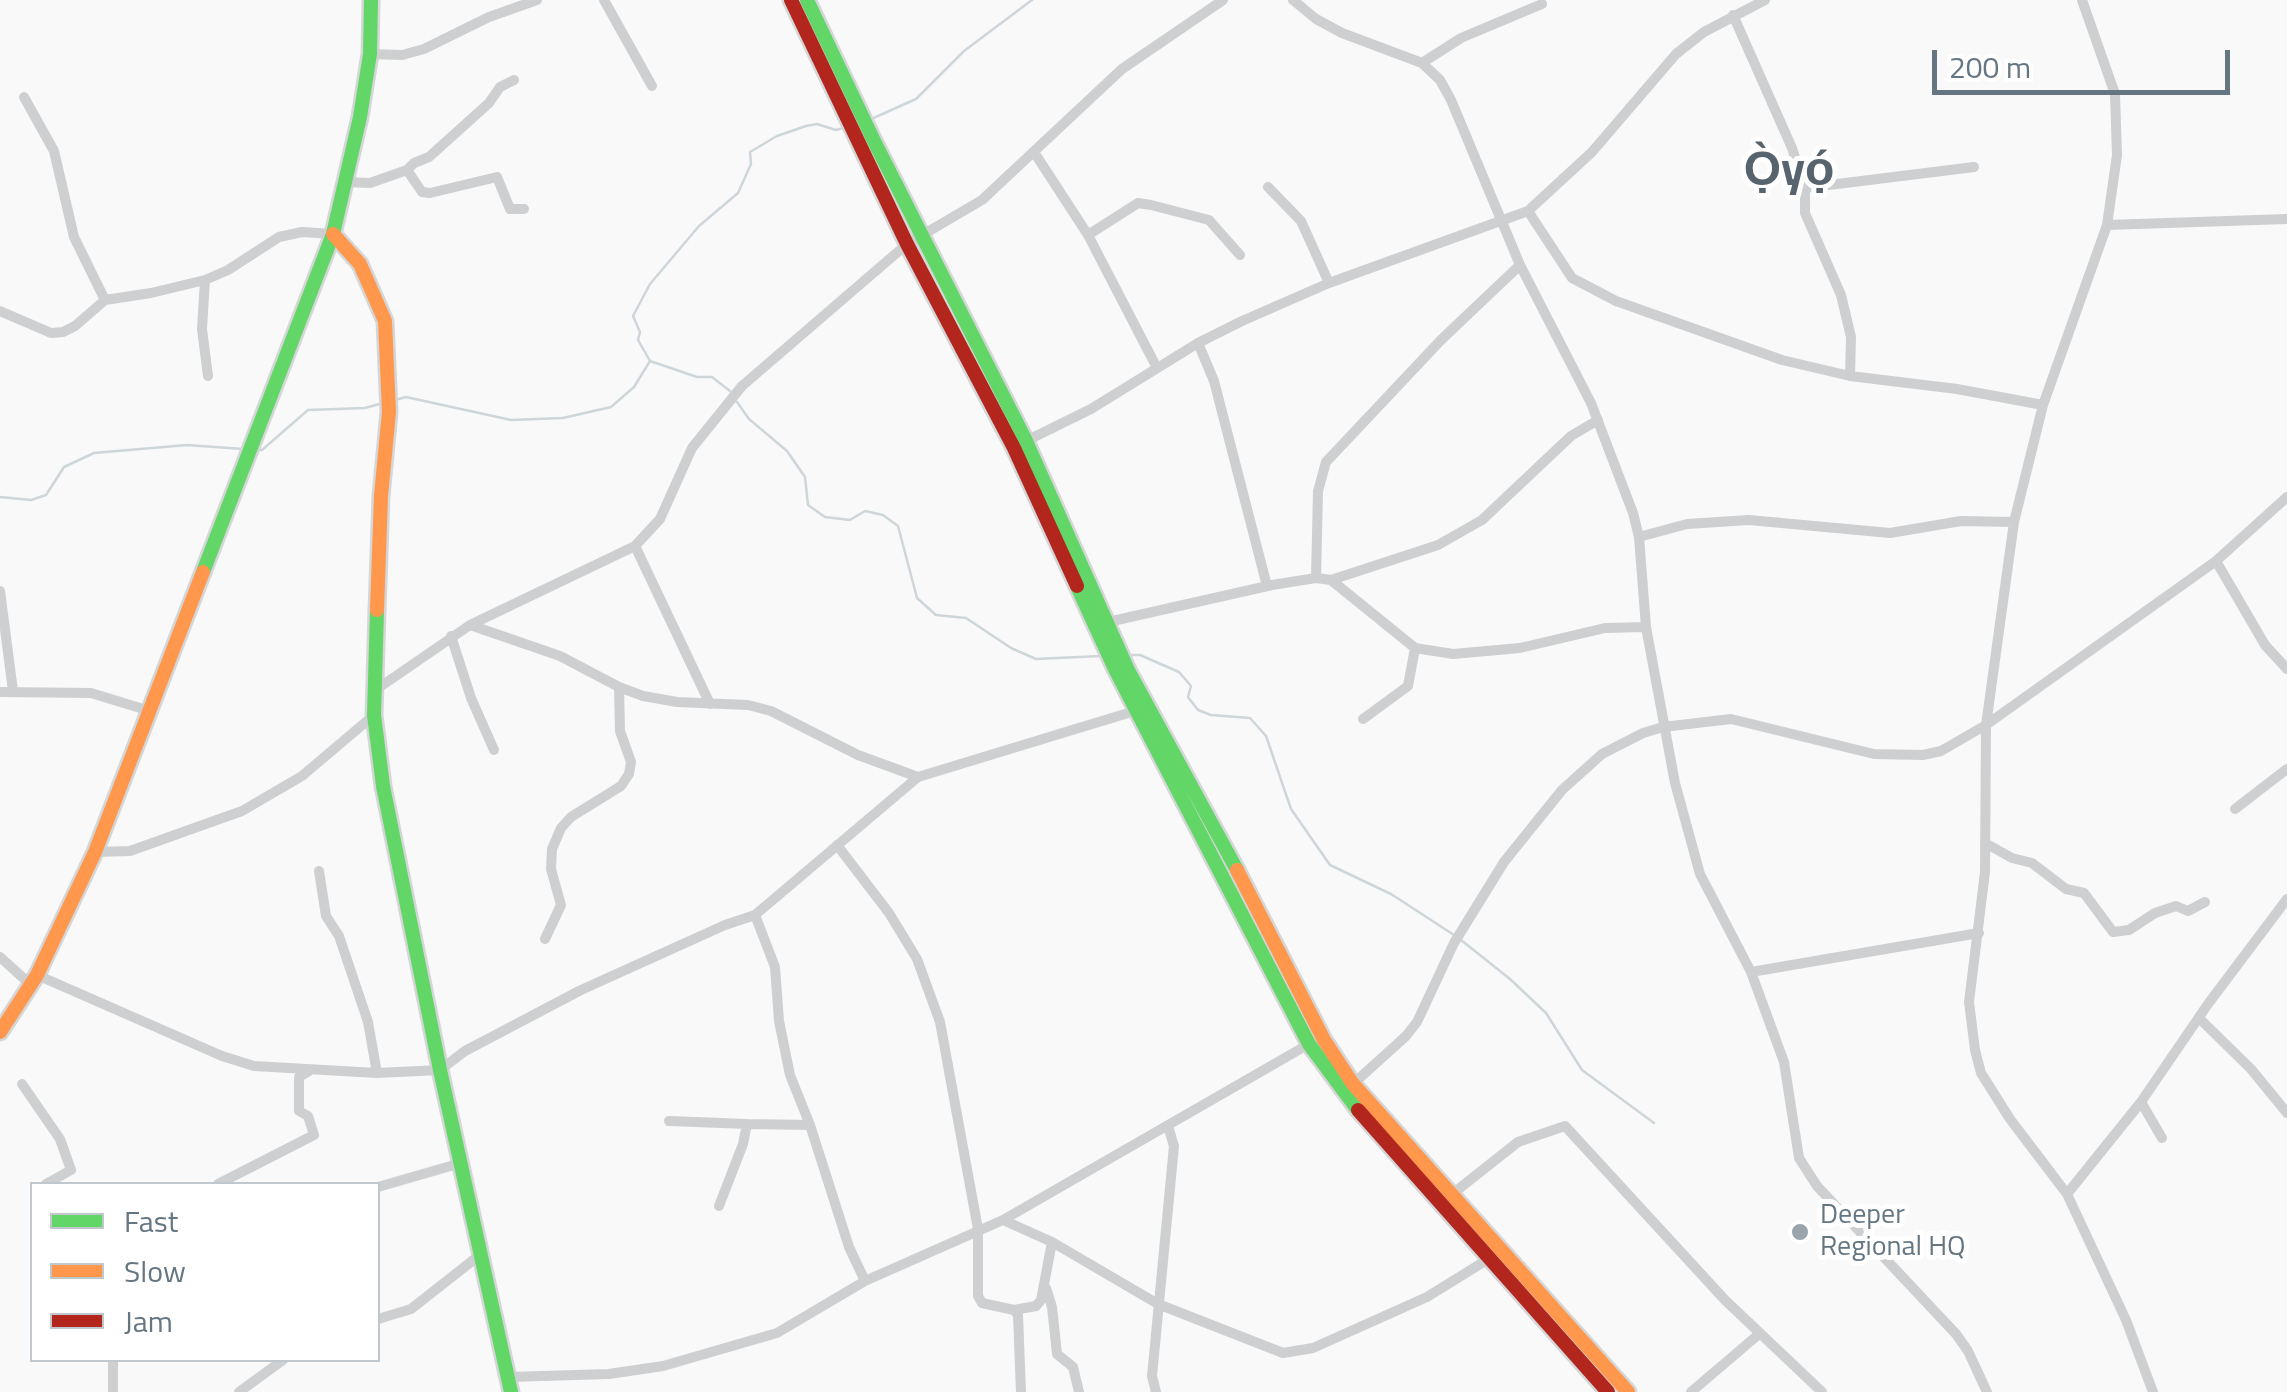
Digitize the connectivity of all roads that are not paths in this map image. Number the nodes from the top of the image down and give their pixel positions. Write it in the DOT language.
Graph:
graph roads {
  1 [pos="371,0"];
  2 [pos="536,0"];
  3 [pos="604,0"];
  4 [pos="791,0"];
  5 [pos="807,0"];
  6 [pos="1223,0"];
  7 [pos="1293,0"];
  8 [pos="1765,0"];
  9 [pos="2082,0"];
  10 [pos="1542,4"];
  11 [pos="1733,15"];
  12 [pos="370,54"];
  13 [pos="1422,63"];
  14 [pos="514,80"];
  15 [pos="652,86"];
  16 [pos="843,94"];
  17 [pos="24,97"];
  18 [pos="869,146"];
  19 [pos="1034,152"];
  20 [pos="1974,167"];
  21 [pos="407,170"];
  22 [pos="345,182"];
  23 [pos="1268,187"];
  24 [pos="1806,188"];
  25 [pos="524,209"];
  26 [pos="1528,210"];
  27 [pos="1500,219"];
  28 [pos="2287,219"];
  29 [pos="2107,225"];
  30 [pos="333,234"];
  31 [pos="923,235"];
  32 [pos="1088,235"];
  33 [pos="907,244"];
  34 [pos="1240,256"];
  35 [pos="1520,265"];
  36 [pos="205,280"];
  37 [pos="1329,283"];
  38 [pos="105,300"];
  39 [pos="0,311"];
  40 [pos="1198,343"];
  41 [pos="1157,368"];
  42 [pos="208,376"];
  43 [pos="1850,376"];
  44 [pos="2043,406"];
  45 [pos="1598,420"];
  46 [pos="1026,441"];
  47 [pos="2287,497"];
  48 [pos="2014,522"];
  49 [pos="1639,537"];
  50 [pos="636,546"];
  51 [pos="2216,561"];
  52 [pos="1080,575"];
  53 [pos="1316,578"];
  54 [pos="1331,580"];
  55 [pos="1268,586"];
  56 [pos="0,591"];
  57 [pos="1108,622"];
  58 [pos="470,624"];
  59 [pos="1646,627"];
  60 [pos="452,636"];
  61 [pos="1110,640"];
  62 [pos="1415,648"];
  63 [pos="2287,669"];
  64 [pos="1121,670"];
  65 [pos="619,687"];
  66 [pos="13,691"];
  67 [pos="374,691"];
  68 [pos="0,692"];
  69 [pos="710,704"];
  70 [pos="150,710"];
  71 [pos="1138,710"];
  72 [pos="374,715"];
  73 [pos="1363,718"];
  74 [pos="1986,725"];
  75 [pos="1663,727"];
  76 [pos="494,750"];
  77 [pos="2287,769"];
  78 [pos="918,778"];
  79 [pos="2235,809"];
  80 [pos="1986,843"];
  81 [pos="838,845"];
  82 [pos="95,852"];
  83 [pos="319,871"];
  84 [pos="1230,872"];
  85 [pos="2287,900"];
  86 [pos="2205,902"];
  87 [pos="755,916"];
  88 [pos="1979,933"];
  89 [pos="545,939"];
  90 [pos="0,957"];
  91 [pos="1751,972"];
  92 [pos="34,980"];
  93 [pos="2198,1018"];
  94 [pos="0,1032"];
  95 [pos="1309,1044"];
  96 [pos="310,1070"];
  97 [pos="440,1070"];
  98 [pos="377,1072"];
  99 [pos="22,1084"];
  100 [pos="1353,1084"];
  101 [pos="2141,1102"];
  102 [pos="2287,1114"];
  103 [pos="669,1120"];
  104 [pos="747,1124"];
  105 [pos="810,1125"];
  106 [pos="1168,1126"];
  107 [pos="2162,1138"];
  108 [pos="461,1163"];
  109 [pos="48,1182"];
  110 [pos="222,1182"];
  111 [pos="380,1186"];
  112 [pos="2067,1194"];
  113 [pos="1451,1195"];
  114 [pos="720,1206"];
  115 [pos="1003,1220"];
  116 [pos="978,1229"];
  117 [pos="1052,1242"];
  118 [pos="482,1254"];
  119 [pos="1490,1258"];
  120 [pos="864,1280"];
  121 [pos="1046,1286"];
  122 [pos="1158,1304"];
  123 [pos="1014,1310"];
  124 [pos="380,1318"];
  125 [pos="1557,1323"];
  126 [pos="1759,1334"];
  127 [pos="114,1362"];
  128 [pos="280,1362"];
  129 [pos="510,1384"];
  130 [pos="113,1392"];
  131 [pos="239,1392"];
  132 [pos="1021,1392"];
  133 [pos="1079,1392"];
  134 [pos="1156,1392"];
  135 [pos="1608,1392"];
  136 [pos="1628,1392"];
  137 [pos="1691,1392"];
  138 [pos="1822,1392"];
  139 [pos="1988,1392"];
  140 [pos="2153,1392"];
  1 -- 12 [label="main road"];
  2 -- 12 [label="street"];
  3 -- 15 [label="street"];
  4 -- 16 [label="main road"];
  5 -- 16 [label="main road"];
  6 -- 19 [label="street"];
  7 -- 13 [label="street"];
  8 -- 11 [label="street"];
  9 -- 29 [label="street"];
  10 -- 13 [label="street"];
  11 -- 24 [label="street"];
  11 -- 26 [label="street"];
  12 -- 22 [label="main road"];
  13 -- 27 [label="street"];
  14 -- 21 [label="street"];
  16 -- 18 [label="main road"];
  17 -- 38 [label="street"];
  18 -- 31 [label="main road"];
  18 -- 33 [label="main road"];
  19 -- 31 [label="street"];
  19 -- 32 [label="street"];
  20 -- 24 [label="street"];
  21 -- 22 [label="street"];
  21 -- 25 [label="street"];
  22 -- 30 [label="main road"];
  23 -- 37 [label="street"];
  24 -- 43 [label="street"];
  26 -- 27 [label="street"];
  26 -- 43 [label="street"];
  27 -- 35 [label="street"];
  27 -- 37 [label="street"];
  28 -- 29 [label="street"];
  29 -- 44 [label="street"];
  30 -- 36 [label="street"];
  30 -- 67 [label="main road"];
  30 -- 70 [label="main road"];
  31 -- 33 [label="street"];
  31 -- 46 [label="main road"];
  32 -- 34 [label="street"];
  32 -- 41 [label="street"];
  33 -- 50 [label="street"];
  33 -- 52 [label="main road"];
  35 -- 45 [label="street"];
  35 -- 53 [label="street"];
  36 -- 38 [label="street"];
  36 -- 42 [label="street"];
  37 -- 40 [label="street"];
  38 -- 39 [label="street"];
  40 -- 41 [label="street"];
  40 -- 55 [label="street"];
  41 -- 46 [label="street"];
  43 -- 44 [label="street"];
  44 -- 48 [label="street"];
  45 -- 49 [label="street"];
  45 -- 54 [label="street"];
  46 -- 52 [label="main road"];
  47 -- 51 [label="street"];
  48 -- 49 [label="street"];
  48 -- 74 [label="street"];
  49 -- 59 [label="street"];
  50 -- 58 [label="street"];
  50 -- 69 [label="street"];
  51 -- 63 [label="street"];
  51 -- 74 [label="street"];
  52 -- 57 [label="main road"];
  52 -- 61 [label="main road"];
  53 -- 54 [label="street"];
  53 -- 55 [label="street"];
  54 -- 62 [label="street"];
  55 -- 57 [label="street"];
  56 -- 66 [label="street"];
  57 -- 61 [label="main road"];
  58 -- 60 [label="street"];
  58 -- 65 [label="street"];
  59 -- 62 [label="street"];
  59 -- 75 [label="street"];
  60 -- 67 [label="street"];
  60 -- 76 [label="street"];
  61 -- 64 [label="main road"];
  62 -- 73 [label="street"];
  64 -- 71 [label="main road"];
  64 -- 84 [label="main road"];
  65 -- 69 [label="street"];
  65 -- 89 [label="street"];
  66 -- 68 [label="street"];
  66 -- 70 [label="street"];
  67 -- 72 [label="main road"];
  69 -- 78 [label="street"];
  70 -- 82 [label="main road"];
  71 -- 78 [label="street"];
  71 -- 84 [label="main road"];
  72 -- 82 [label="street"];
  72 -- 97 [label="main road"];
  74 -- 75 [label="street"];
  74 -- 80 [label="street"];
  75 -- 91 [label="street"];
  75 -- 100 [label="street"];
  77 -- 79 [label="street"];
  78 -- 81 [label="street"];
  80 -- 86 [label="street"];
  80 -- 88 [label="street"];
  81 -- 87 [label="street"];
  81 -- 116 [label="street"];
  82 -- 92 [label="main road"];
  83 -- 98 [label="street"];
  84 -- 95 [label="main road"];
  84 -- 100 [label="main road"];
  85 -- 93 [label="street"];
  87 -- 97 [label="street"];
  87 -- 105 [label="street"];
  88 -- 91 [label="street"];
  88 -- 112 [label="street"];
  90 -- 92 [label="street"];
  91 -- 139 [label="street"];
  92 -- 94 [label="main road"];
  92 -- 96 [label="street"];
  93 -- 101 [label="street"];
  93 -- 102 [label="street"];
  95 -- 106 [label="street"];
  95 -- 119 [label="main road"];
  96 -- 98 [label="street"];
  96 -- 110 [label="street"];
  97 -- 98 [label="street"];
  97 -- 108 [label="main road"];
  99 -- 109 [label="street"];
  100 -- 113 [label="main road"];
  101 -- 107 [label="street"];
  101 -- 112 [label="street"];
  103 -- 104 [label="street"];
  104 -- 105 [label="street"];
  104 -- 114 [label="street"];
  105 -- 120 [label="street"];
  106 -- 115 [label="street"];
  106 -- 122 [label="street"];
  108 -- 111 [label="street"];
  108 -- 118 [label="main road"];
  112 -- 140 [label="street"];
  113 -- 125 [label="main road"];
  113 -- 126 [label="street"];
  115 -- 116 [label="street"];
  115 -- 117 [label="street"];
  116 -- 120 [label="street"];
  116 -- 123 [label="street"];
  117 -- 121 [label="street"];
  117 -- 122 [label="street"];
  118 -- 124 [label="street"];
  118 -- 129 [label="main road"];
  119 -- 122 [label="street"];
  119 -- 125 [label="main road"];
  120 -- 129 [label="street"];
  121 -- 123 [label="street"];
  121 -- 133 [label="street"];
  122 -- 134 [label="street"];
  123 -- 132 [label="street"];
  125 -- 135 [label="main road"];
  125 -- 136 [label="main road"];
  126 -- 137 [label="street"];
  126 -- 138 [label="street"];
  127 -- 130 [label="street"];
  128 -- 131 [label="street"];
}
